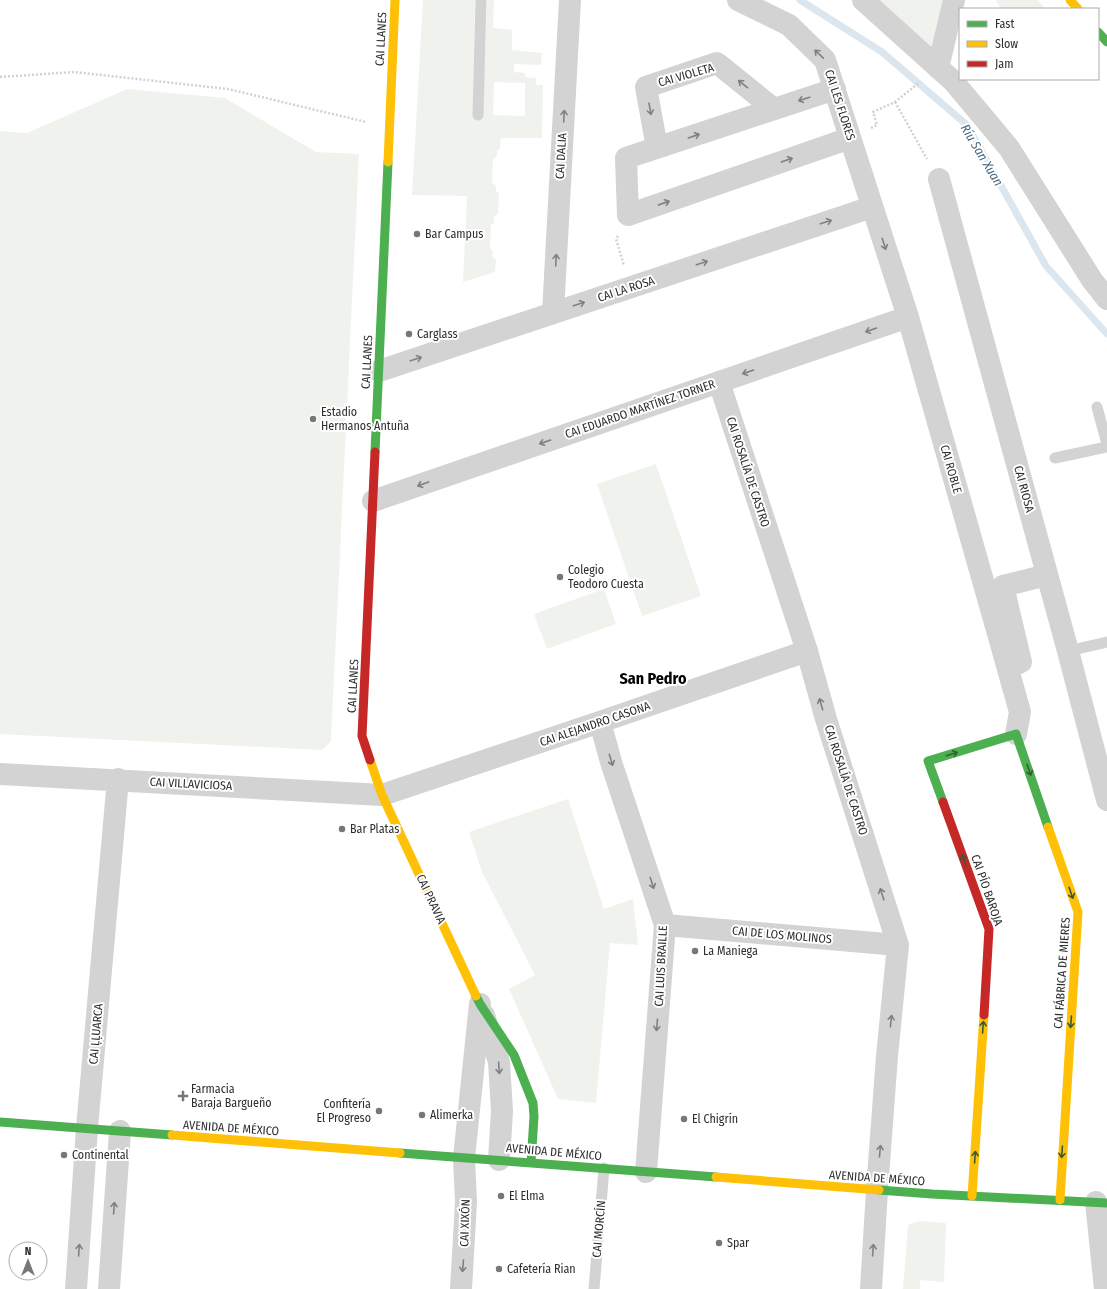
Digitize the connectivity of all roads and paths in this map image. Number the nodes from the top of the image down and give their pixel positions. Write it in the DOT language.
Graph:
graph roads {
  1 [pos="395,0"];
  2 [pos="481,0"];
  3 [pos="570,0"];
  4 [pos="738,0"];
  5 [pos="863,0"];
  6 [pos="954,0"];
  7 [pos="1070,0"];
  8 [pos="1077,8"];
  9 [pos="938,68"];
  10 [pos="0,77"];
  11 [pos="835,89"];
  12 [pos="895,102"];
  13 [pos="774,109"];
  14 [pos="478,115"];
  15 [pos="877,125"];
  16 [pos="390,128"];
  17 [pos="852,143"];
  18 [pos="657,148"];
  19 [pos="939,179"];
  20 [pos="872,207"];
  21 [pos="628,215"];
  22 [pos="631,287"];
  23 [pos="1107,299"];
  24 [pos="553,313"];
  25 [pos="908,317"];
  26 [pos="379,371"];
  27 [pos="719,382"];
  28 [pos="1097,407"];
  29 [pos="1107,444"];
  30 [pos="1107,447"];
  31 [pos="1055,458"];
  32 [pos="373,501"];
  33 [pos="1047,575"];
  34 [pos="997,630"];
  35 [pos="1107,642"];
  36 [pos="807,651"];
  37 [pos="1068,651"];
  38 [pos="600,722"];
  39 [pos="1016,734"];
  40 [pos="0,774"];
  41 [pos="118,779"];
  42 [pos="382,794"];
  43 [pos="1107,800"];
  44 [pos="665,925"];
  45 [pos="898,945"];
  46 [pos="480,1004"];
  47 [pos="0,1122"];
  48 [pos="87,1128"];
  49 [pos="120,1131"];
  50 [pos="464,1158"];
  51 [pos="499,1160"];
  52 [pos="531,1163"];
  53 [pos="604,1168"];
  54 [pos="646,1172"];
  55 [pos="877,1190"];
  56 [pos="972,1196"];
  57 [pos="1060,1200"];
  58 [pos="1102,1203"];
  59 [pos="76,1289"];
  60 [pos="109,1289"];
  61 [pos="461,1289"];
  62 [pos="594,1289"];
  63 [pos="871,1289"];
  64 [pos="1106,1289"];
  1 -- 16 [label="street, CAI LLANES"];
  2 -- 14 [label="lane"];
  24 -- 3 [label="street, CAI DALIA, one-way"];
  11 -- 4 [label="street, CAI LES FLORES, one-way"];
  5 -- 9 [label="street"];
  6 -- 9 [label="street"];
  7 -- 8 [label="street"];
  9 -- 12 [label="path"];
  9 -- 23 [label="street"];
  10 -- 16 [label="path"];
  11 -- 13 [label="street, one-way"];
  11 -- 17 [label="street, CAI LES FLORES"];
  12 -- 15 [label="path"];
  12 -- 19 [label="path"];
  18 -- 13 [label="street, one-way"];
  13 -- 18 [label="street, CAI VIOLETA, one-way"];
  16 -- 26 [label="street, CAI LLANES"];
  17 -- 20 [label="street, CAI LES FLORES"];
  21 -- 17 [label="street, one-way"];
  18 -- 21 [label="street"];
  19 -- 33 [label="street, CAI RIOSA"];
  22 -- 20 [label="street, CAI LA ROSA, one-way"];
  20 -- 25 [label="street, CAI ROBLE, one-way"];
  21 -- 22 [label="path"];
  24 -- 22 [label="street, CAI LA ROSA, one-way"];
  26 -- 24 [label="street, CAI LA ROSA, one-way"];
  25 -- 27 [label="street, CAI EDUARDO MARTÍNEZ TORNER, one-way"];
  25 -- 34 [label="street, CAI ROBLE"];
  26 -- 32 [label="street, CAI LLANES"];
  27 -- 32 [label="street, CAI EDUARDO MARTÍNEZ TORNER, one-way"];
  27 -- 36 [label="street, CAI ROSALÍA DE CASTRO"];
  28 -- 29 [label="lane"];
  30 -- 31 [label="lane"];
  32 -- 42 [label="street, CAI LLANES"];
  33 -- 34 [label="street"];
  33 -- 37 [label="street, CAI RIOSA"];
  34 -- 39 [label="street, CAI ROBLE"];
  35 -- 37 [label="lane"];
  36 -- 38 [label="street, CAI ALEJANDRO CASONA"];
  45 -- 36 [label="street, CAI ROSALÍA DE CASTRO, one-way"];
  37 -- 43 [label="street, CAI RIOSA"];
  38 -- 42 [label="street, CAI ALEJANDRO CASONA"];
  38 -- 44 [label="street, CAI LUIS BRAILLE, one-way"];
  56 -- 39 [label="street, CAI PÍO BAROJA, one-way"];
  39 -- 57 [label="street, CAI FÁBRICA DE MIERES, one-way"];
  40 -- 41 [label="street, CAI VILLAVICIOSA"];
  41 -- 42 [label="street, CAI VILLAVICIOSA"];
  41 -- 48 [label="street, CAI ḶḶUARCA"];
  42 -- 46 [label="street, CAI PRAVIA"];
  44 -- 45 [label="street, CAI DE LOS MOLINOS"];
  44 -- 54 [label="street, CAI LUIS BRAILLE, one-way"];
  55 -- 45 [label="street, CAI ROSALÍA DE CASTRO, one-way"];
  46 -- 50 [label="street"];
  46 -- 51 [label="street, CAI PRAVIA, one-way"];
  46 -- 52 [label="street, CAI PRAVIA"];
  47 -- 48 [label="street, AVENIDA DE MÉXICO"];
  48 -- 49 [label="street, AVENIDA DE MÉXICO"];
  59 -- 48 [label="street, CAI ḶḶUARCA, one-way"];
  49 -- 50 [label="street, AVENIDA DE MÉXICO"];
  60 -- 49 [label="street, one-way"];
  50 -- 51 [label="street, AVENIDA DE MÉXICO"];
  50 -- 61 [label="street, CAI XIXÓN, one-way"];
  51 -- 52 [label="street, AVENIDA DE MÉXICO"];
  52 -- 53 [label="street, AVENIDA DE MÉXICO"];
  53 -- 54 [label="street, AVENIDA DE MÉXICO"];
  53 -- 62 [label="lane, CAI MORCÍN"];
  54 -- 55 [label="street, AVENIDA DE MÉXICO"];
  55 -- 56 [label="street, AVENIDA DE MÉXICO"];
  63 -- 55 [label="street, CAI ROSALÍA DE CASTRO, one-way"];
  56 -- 57 [label="street, AVENIDA DE MÉXICO"];
  57 -- 58 [label="street, AVENIDA DE MÉXICO"];
  58 -- 64 [label="street"];
}
